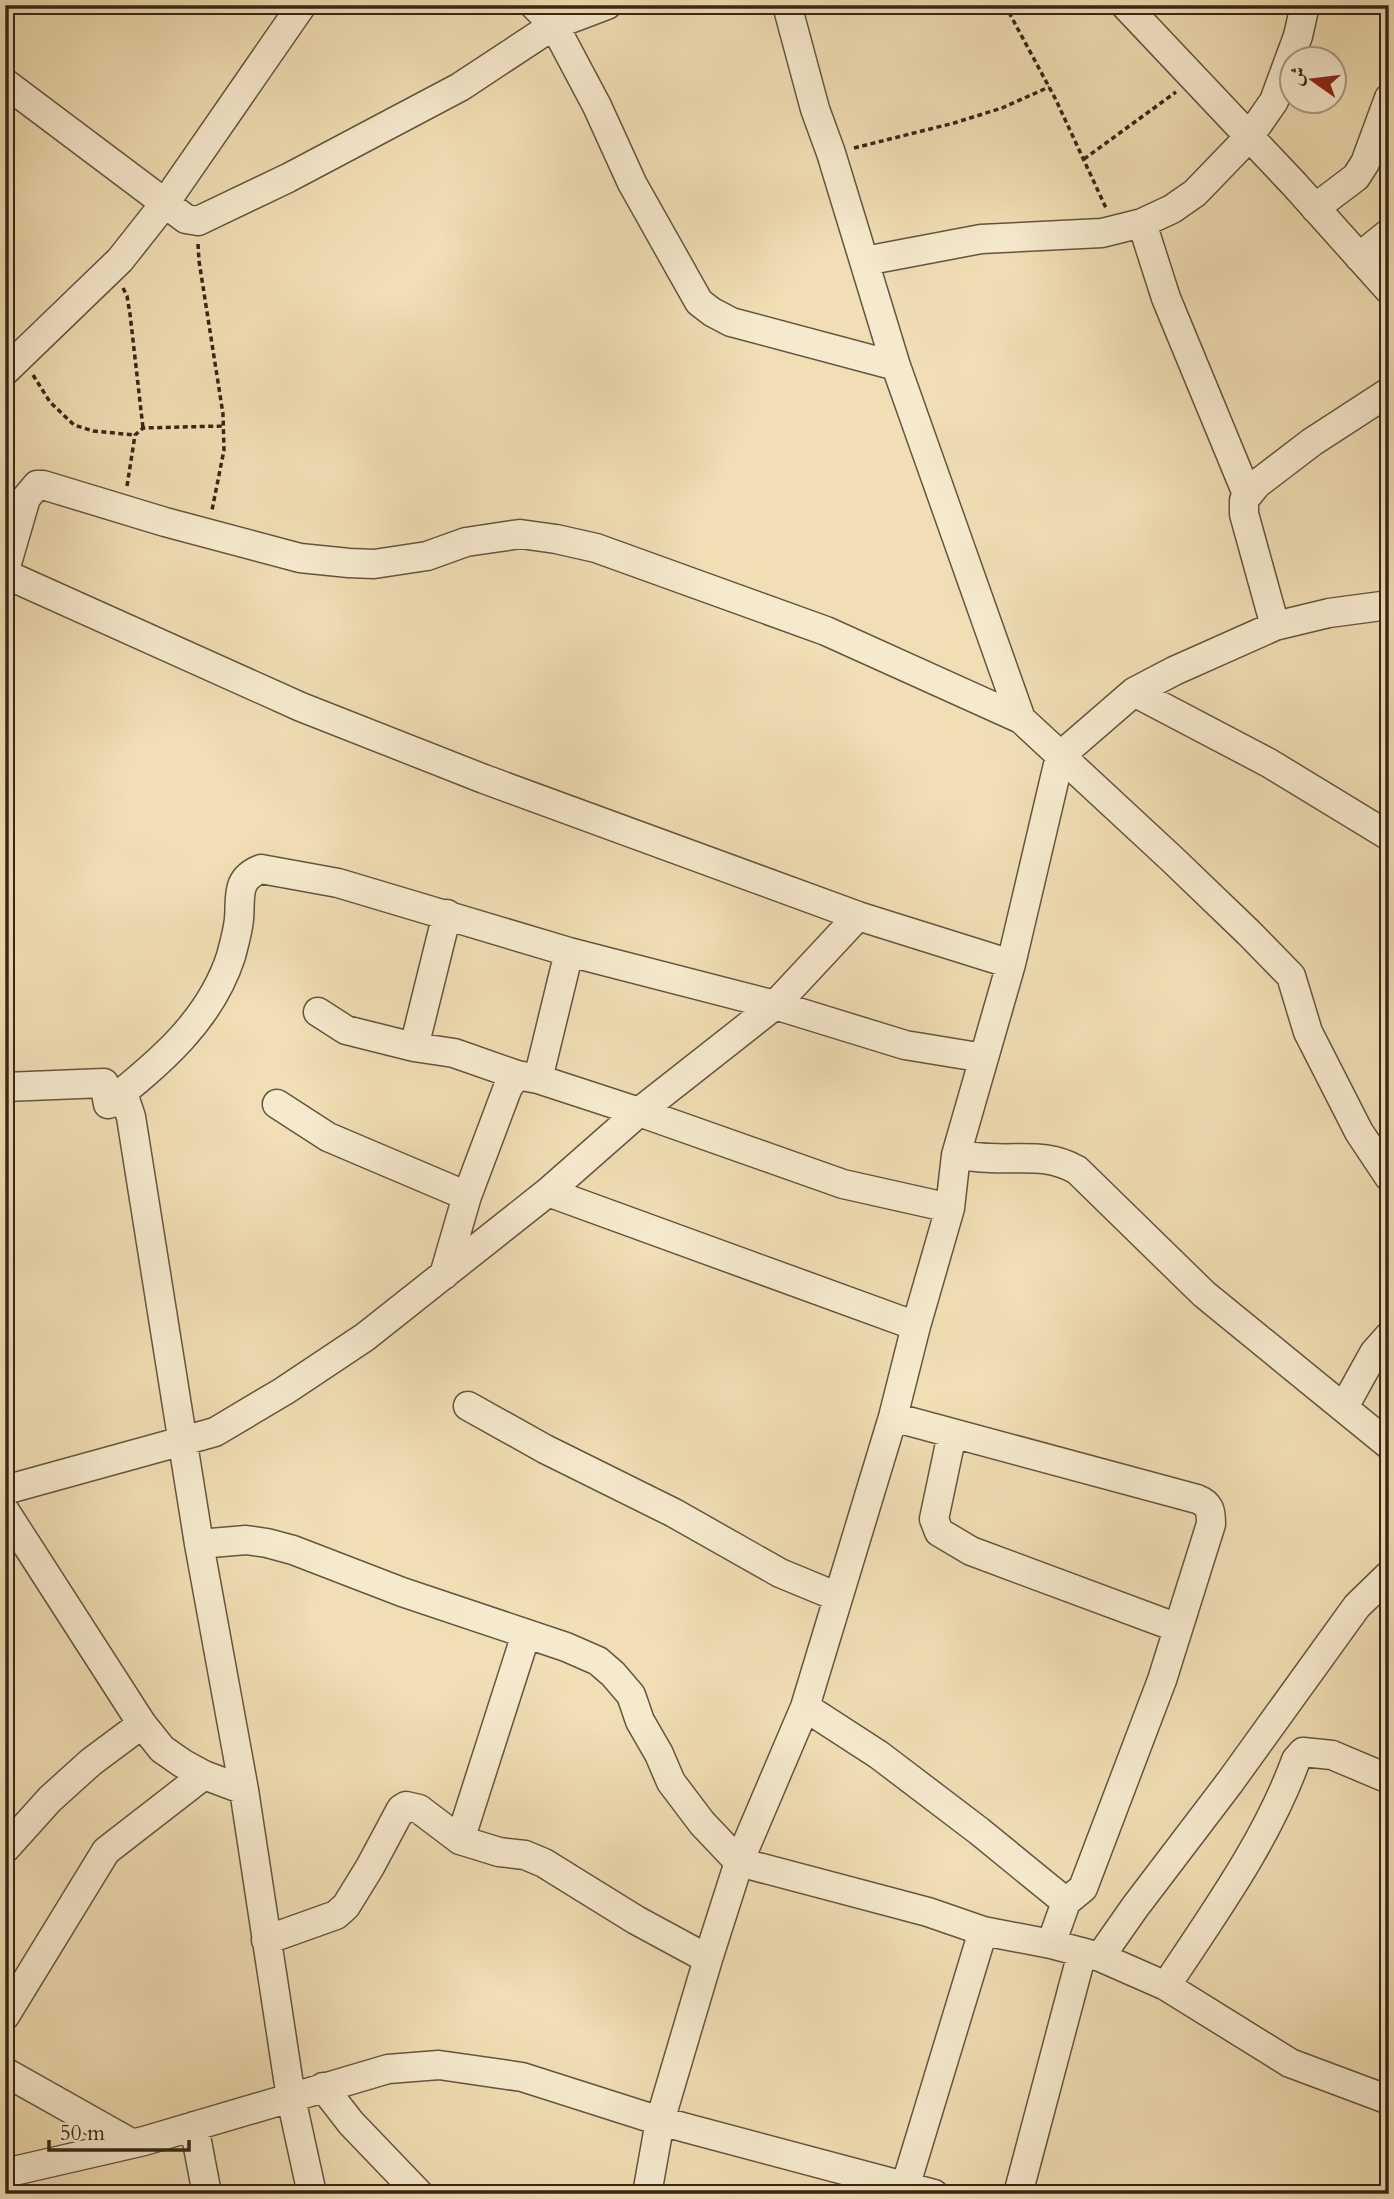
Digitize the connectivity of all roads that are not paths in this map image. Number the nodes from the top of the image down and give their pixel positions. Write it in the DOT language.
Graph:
graph roads {
  1 [pos="302,5"];
  2 [pos="534,5"];
  3 [pos="607,5"];
  4 [pos="787,5"];
  5 [pos="1125,5"];
  6 [pos="1305,5"];
  7 [pos="554,25"];
  8 [pos="5,83"];
  9 [pos="1389,98"];
  10 [pos="1250,137"];
  11 [pos="165,203"];
  12 [pos="1315,208"];
  13 [pos="1129,226"];
  14 [pos="1389,233"];
  15 [pos="1359,257"];
  16 [pos="864,261"];
  17 [pos="1389,290"];
  18 [pos="14,362"];
  19 [pos="897,366"];
  20 [pos="1389,392"];
  21 [pos="1247,494"];
  22 [pos="5,572"];
  23 [pos="1389,605"];
  24 [pos="1275,626"];
  25 [pos="1134,692"];
  26 [pos="1021,719"];
  27 [pos="1060,756"];
  28 [pos="1389,836"];
  29 [pos="447,914"];
  30 [pos="858,916"];
  31 [pos="569,952"];
  32 [pos="1012,964"];
  33 [pos="775,1006"];
  34 [pos="318,1012"];
  35 [pos="414,1047"];
  36 [pos="984,1058"];
  37 [pos="527,1077"];
  38 [pos="5,1087"];
  39 [pos="108,1104"];
  40 [pos="277,1104"];
  41 [pos="639,1112"];
  42 [pos="956,1155"];
  43 [pos="1389,1177"];
  44 [pos="548,1192"];
  45 [pos="467,1196"];
  46 [pos="950,1208"];
  47 [pos="444,1275"];
  48 [pos="916,1326"];
  49 [pos="1388,1339"];
  50 [pos="468,1406"];
  51 [pos="1344,1407"];
  52 [pos="893,1417"];
  53 [pos="952,1434"];
  54 [pos="183,1440"];
  55 [pos="1389,1445"];
  56 [pos="5,1490"];
  57 [pos="5,1511"];
  58 [pos="200,1544"];
  59 [pos="1386,1582"];
  60 [pos="838,1597"];
  61 [pos="1178,1628"];
  62 [pos="526,1634"];
  63 [pos="805,1707"];
  64 [pos="142,1724"];
  65 [pos="1267,1730"];
  66 [pos="1303,1752"];
  67 [pos="204,1775"];
  68 [pos="1389,1779"];
  69 [pos="244,1790"];
  70 [pos="460,1840"];
  71 [pos="5,1849"];
  72 [pos="738,1862"];
  73 [pos="1066,1902"];
  74 [pos="983,1931"];
  75 [pos="266,1940"];
  76 [pos="1051,1944"];
  77 [pos="1091,1955"];
  78 [pos="708,1959"];
  79 [pos="1166,1986"];
  80 [pos="5,2016"];
  81 [pos="5,2072"];
  82 [pos="323,2087"];
  83 [pos="291,2098"];
  84 [pos="1389,2099"];
  85 [pos="660,2121"];
  86 [pos="194,2126"];
  87 [pos="131,2144"];
  88 [pos="6,2171"];
  89 [pos="904,2190"];
  90 [pos="207,2194"];
  91 [pos="312,2194"];
  92 [pos="419,2194"];
  93 [pos="647,2194"];
  94 [pos="934,2194"];
  95 [pos="1018,2194"];
  1 -- 11 [label="street"];
  2 -- 7 [label="street"];
  3 -- 7 [label="street"];
  4 -- 16 [label="street"];
  5 -- 10 [label="street"];
  6 -- 10 [label="street"];
  7 -- 11 [label="street"];
  7 -- 19 [label="street"];
  8 -- 11 [label="street"];
  9 -- 12 [label="street"];
  10 -- 12 [label="street"];
  10 -- 13 [label="street"];
  11 -- 18 [label="street"];
  12 -- 15 [label="street"];
  13 -- 16 [label="street"];
  13 -- 21 [label="street"];
  14 -- 15 [label="street"];
  15 -- 17 [label="street"];
  16 -- 19 [label="street"];
  19 -- 26 [label="street"];
  20 -- 21 [label="street"];
  21 -- 24 [label="street"];
  22 -- 26 [label="street"];
  22 -- 30 [label="street"];
  23 -- 24 [label="street"];
  24 -- 25 [label="street"];
  25 -- 27 [label="street"];
  25 -- 28 [label="street"];
  26 -- 27 [label="street"];
  27 -- 32 [label="street"];
  27 -- 43 [label="street"];
  29 -- 31 [label="street"];
  29 -- 35 [label="street"];
  29 -- 39 [label="street"];
  30 -- 32 [label="street"];
  30 -- 33 [label="street"];
  31 -- 33 [label="street"];
  31 -- 37 [label="street"];
  32 -- 36 [label="street"];
  33 -- 36 [label="street"];
  33 -- 41 [label="street"];
  34 -- 35 [label="street"];
  35 -- 37 [label="street"];
  36 -- 42 [label="street"];
  37 -- 41 [label="street"];
  37 -- 45 [label="street"];
  38 -- 39 [label="street"];
  39 -- 54 [label="street"];
  40 -- 45 [label="street"];
  41 -- 44 [label="street"];
  41 -- 46 [label="street"];
  42 -- 46 [label="street"];
  42 -- 51 [label="street"];
  44 -- 47 [label="street"];
  44 -- 48 [label="street"];
  45 -- 47 [label="street"];
  46 -- 48 [label="street"];
  47 -- 54 [label="street"];
  48 -- 52 [label="street"];
  49 -- 51 [label="street"];
  50 -- 60 [label="street"];
  51 -- 55 [label="street"];
  52 -- 53 [label="street"];
  52 -- 60 [label="street"];
  53 -- 61 [label="street"];
  53 -- 61 [label="street"];
  54 -- 56 [label="street"];
  54 -- 58 [label="street"];
  57 -- 64 [label="street"];
  58 -- 62 [label="street"];
  58 -- 69 [label="street"];
  59 -- 65 [label="street"];
  60 -- 63 [label="street"];
  61 -- 73 [label="street"];
  62 -- 70 [label="street"];
  62 -- 72 [label="street"];
  63 -- 72 [label="street"];
  63 -- 73 [label="street"];
  64 -- 67 [label="street"];
  64 -- 71 [label="street"];
  65 -- 66 [label="street"];
  65 -- 77 [label="street"];
  66 -- 68 [label="street"];
  66 -- 79 [label="street"];
  67 -- 69 [label="street"];
  67 -- 80 [label="street"];
  69 -- 75 [label="street"];
  70 -- 75 [label="street"];
  70 -- 78 [label="street"];
  72 -- 74 [label="street"];
  72 -- 78 [label="street"];
  73 -- 76 [label="street"];
  74 -- 76 [label="street"];
  74 -- 89 [label="street"];
  75 -- 83 [label="street"];
  76 -- 77 [label="street"];
  77 -- 79 [label="street"];
  77 -- 95 [label="street"];
  78 -- 85 [label="street"];
  79 -- 84 [label="street"];
  81 -- 87 [label="street"];
  82 -- 83 [label="street"];
  82 -- 85 [label="street"];
  82 -- 92 [label="street"];
  83 -- 86 [label="street"];
  83 -- 91 [label="street"];
  85 -- 89 [label="street"];
  85 -- 93 [label="street"];
  86 -- 87 [label="street"];
  86 -- 90 [label="street"];
  87 -- 88 [label="street"];
  89 -- 94 [label="street"];
}
